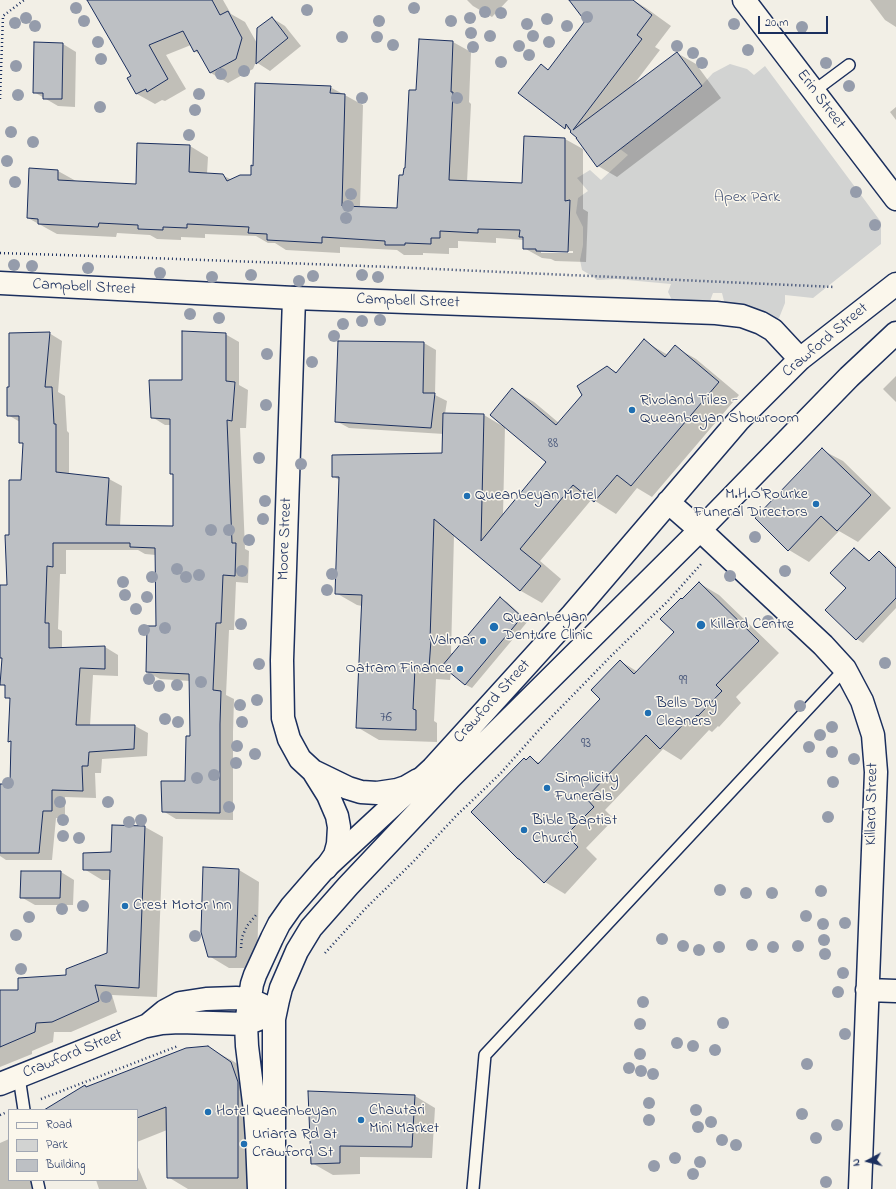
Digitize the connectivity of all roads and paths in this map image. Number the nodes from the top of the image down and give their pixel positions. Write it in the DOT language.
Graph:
graph roads {
  1 [pos="24,0"];
  2 [pos="744,0"];
  3 [pos="849,64"];
  4 [pos="814,91"];
  5 [pos="0,99"];
  6 [pos="896,199"];
  7 [pos="0,253"];
  8 [pos="0,283"];
  9 [pos="896,284"];
  10 [pos="835,287"];
  11 [pos="294,298"];
  12 [pos="896,333"];
  13 [pos="800,359"];
  14 [pos="668,502"];
  15 [pos="700,530"];
  16 [pos="718,546"];
  17 [pos="845,669"];
  18 [pos="433,768"];
  19 [pos="312,772"];
  20 [pos="324,869"];
  21 [pos="324,954"];
  22 [pos="867,990"];
  23 [pos="896,991"];
  24 [pos="250,999"];
  25 [pos="276,1012"];
  26 [pos="246,1024"];
  27 [pos="145,1026"];
  28 [pos="182,1044"];
  29 [pos="9,1081"];
  30 [pos="24,1108"];
  31 [pos="259,1189"];
  32 [pos="274,1189"];
  33 [pos="473,1189"];
  34 [pos="860,1189"];
  1 -- 5 [label="path"];
  2 -- 4 [label="street, Erin Street"];
  3 -- 4 [label="lane"];
  4 -- 6 [label="street, Erin Street"];
  7 -- 10 [label="path"];
  8 -- 11 [label="street, Campbell Street"];
  9 -- 13 [label="street, Crawford Street"];
  11 -- 13 [label="street, Campbell Street"];
  11 -- 19 [label="street, Moore Street"];
  12 -- 15 [label="street, Crawford Street"];
  13 -- 14 [label="street, Crawford Street"];
  14 -- 15 [label="street, Killard Street"];
  14 -- 18 [label="street, Crawford Street"];
  15 -- 16 [label="street, Killard Street"];
  15 -- 25 [label="street, Crawford Street"];
  16 -- 17 [label="street, Killard Street"];
  16 -- 21 [label="path"];
  17 -- 22 [label="street, Killard Street"];
  17 -- 33 [label="lane"];
  18 -- 19 [label="street, Moore Street"];
  18 -- 20 [label="street, Crawford Street"];
  19 -- 20 [label="street, Moore Street"];
  20 -- 24 [label="street, Crawford Street"];
  22 -- 23 [label="street"];
  22 -- 34 [label="street, Killard Street"];
  24 -- 25 [label="street, Crawford Street"];
  24 -- 26 [label="street"];
  24 -- 27 [label="street, Crawford Street"];
  25 -- 26 [label="street, Crawford Street"];
  25 -- 32 [label="street"];
  26 -- 27 [label="street, Crawford Street"];
  26 -- 31 [label="street"];
  27 -- 29 [label="street, Crawford Street"];
  28 -- 30 [label="path"];
  29 -- 30 [label="lane"];
}
